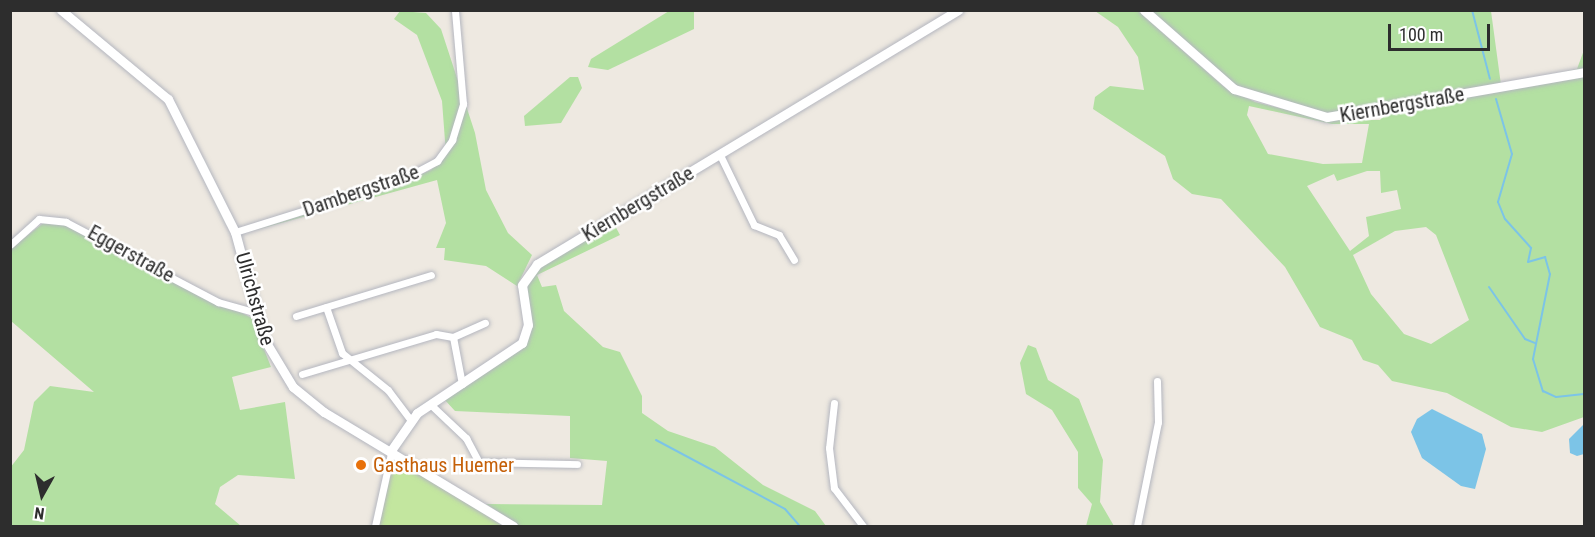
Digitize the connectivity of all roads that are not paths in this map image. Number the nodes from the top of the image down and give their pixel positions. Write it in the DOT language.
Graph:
graph roads {
  1 [pos="61,10"];
  2 [pos="456,10"];
  3 [pos="958,10"];
  4 [pos="1144,10"];
  5 [pos="1584,72"];
  6 [pos="720,155"];
  7 [pos="235,232"];
  8 [pos="10,245"];
  9 [pos="794,260"];
  10 [pos="431,275"];
  11 [pos="327,308"];
  12 [pos="257,313"];
  13 [pos="296,316"];
  14 [pos="485,323"];
  15 [pos="453,337"];
  16 [pos="348,359"];
  17 [pos="302,374"];
  18 [pos="1157,381"];
  19 [pos="462,384"];
  20 [pos="834,403"];
  21 [pos="430,404"];
  22 [pos="410,419"];
  23 [pos="392,449"];
  24 [pos="577,464"];
  25 [pos="375,526"];
  26 [pos="513,526"];
  27 [pos="862,526"];
  28 [pos="1137,526"];
  1 -- 7 [label="street, Ulrichstraße"];
  2 -- 7 [label="street, Dambergstraße"];
  3 -- 6 [label="street, Kiernbergstraße"];
  4 -- 5 [label="street, Kiernbergstraße"];
  6 -- 9 [label="street"];
  6 -- 19 [label="street, Kiernbergstraße"];
  7 -- 12 [label="street, Ulrichstraße"];
  8 -- 12 [label="street, Eggerstraße"];
  10 -- 11 [label="street"];
  11 -- 13 [label="street"];
  11 -- 16 [label="street"];
  12 -- 23 [label="street, Ulrichstraße"];
  14 -- 15 [label="street"];
  15 -- 16 [label="street"];
  15 -- 19 [label="street"];
  16 -- 17 [label="street"];
  16 -- 22 [label="street"];
  18 -- 28 [label="street"];
  19 -- 21 [label="street, Kiernbergstraße"];
  20 -- 27 [label="street"];
  21 -- 22 [label="street, Kiernbergstraße"];
  21 -- 24 [label="street"];
  22 -- 23 [label="street, Kiernbergstraße"];
  23 -- 25 [label="street"];
  23 -- 26 [label="street, Ulrichstraße"];
}
